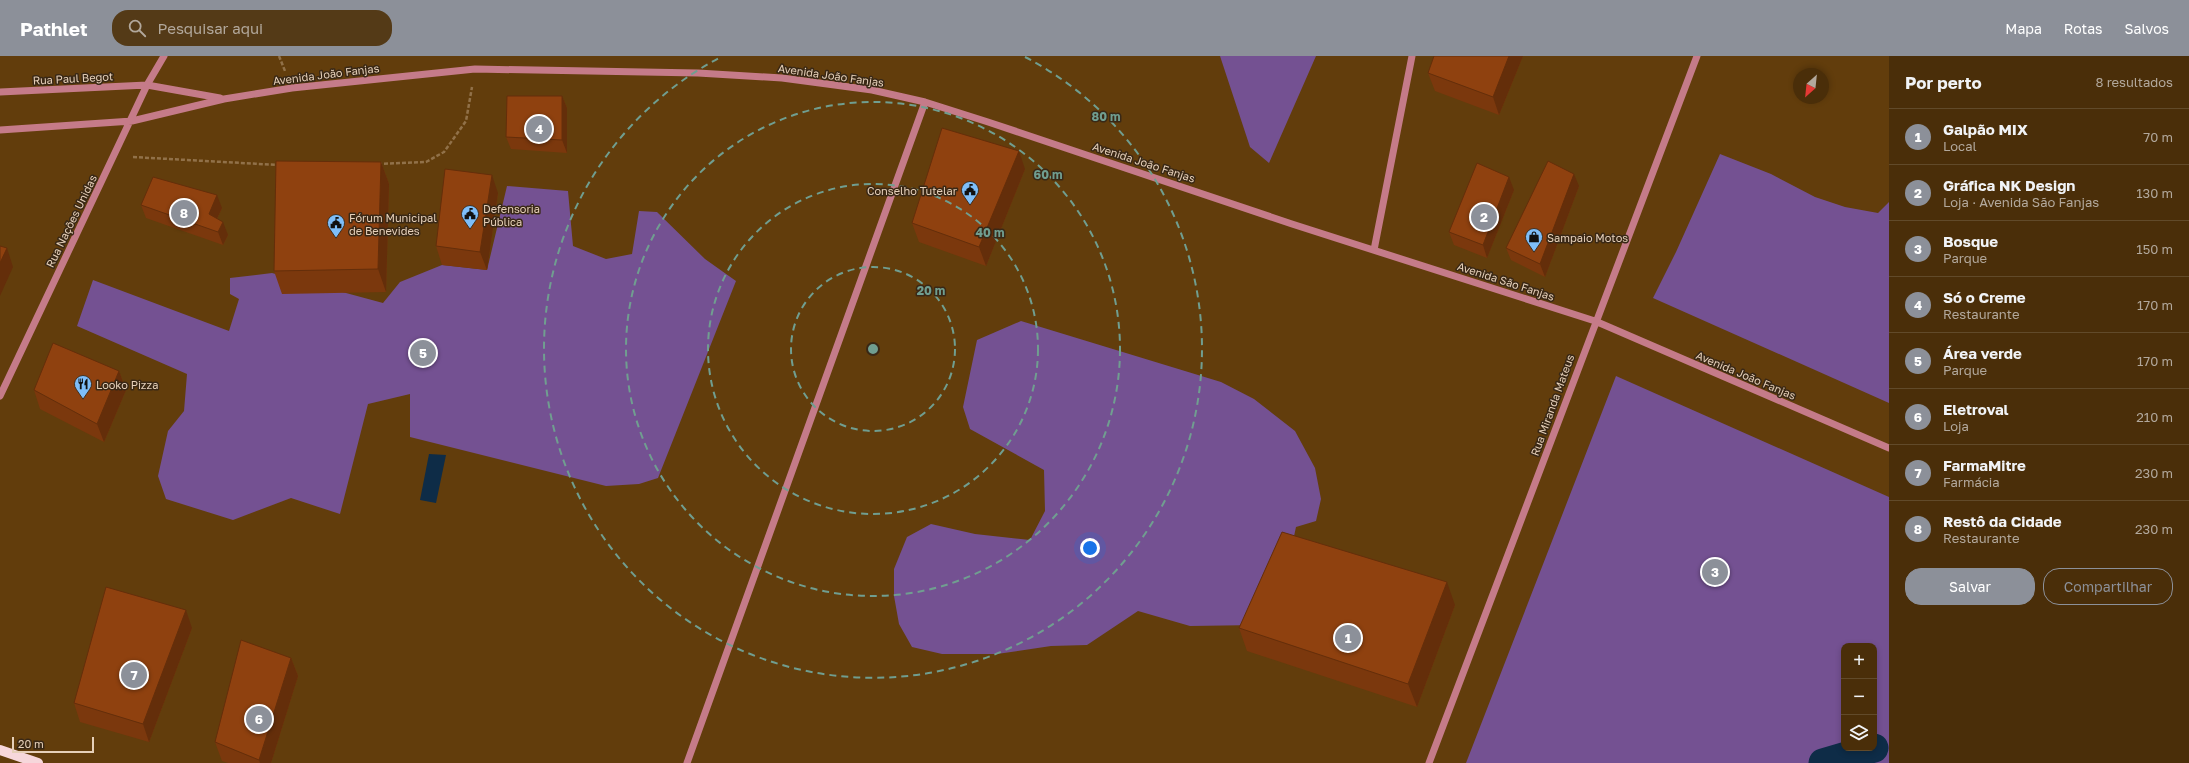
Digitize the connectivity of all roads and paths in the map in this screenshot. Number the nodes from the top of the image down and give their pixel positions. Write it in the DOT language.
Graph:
graph roads {
  1 [pos="164,56"];
  2 [pos="1412,56"];
  3 [pos="1697,56"];
  4 [pos="475,69"];
  5 [pos="147,85"];
  6 [pos="0,92"];
  7 [pos="224,99"];
  8 [pos="925,102"];
  9 [pos="132,120"];
  10 [pos="0,130"];
  11 [pos="115,157"];
  12 [pos="372,164"];
  13 [pos="279,165"];
  14 [pos="1374,250"];
  15 [pos="1410,262"];
  16 [pos="1595,321"];
  17 [pos="0,396"];
  18 [pos="1889,448"];
  19 [pos="0,750"];
  20 [pos="38,763"];
  21 [pos="688,763"];
  22 [pos="1430,763"];
  1 -- 5 [label="street, Rua Nações Unidas"];
  2 -- 14 [label="street"];
  3 -- 16 [label="street, Rua Miranda Mateus"];
  4 -- 7 [label="street, Avenida João Fanjas"];
  4 -- 8 [label="street, Avenida João Fanjas"];
  4 -- 12 [label="path"];
  5 -- 6 [label="street, Rua Paul Begot"];
  5 -- 7 [label="street, Avenida João Fanjas"];
  5 -- 9 [label="street, Rua Nações Unidas"];
  7 -- 9 [label="street, Avenida João Fanjas"];
  8 -- 14 [label="street, Avenida João Fanjas"];
  8 -- 21 [label="street"];
  9 -- 10 [label="street"];
  9 -- 11 [label="street, Rua Nações Unidas"];
  11 -- 13 [label="path"];
  11 -- 17 [label="street, Rua Nações Unidas"];
  14 -- 15 [label="street, Avenida João Fanjas"];
  15 -- 16 [label="street, Avenida São Fanjas"];
  16 -- 18 [label="street, Avenida João Fanjas"];
  16 -- 22 [label="street, Rua Miranda Mateus"];
  19 -- 20 [label="main road"];
}
